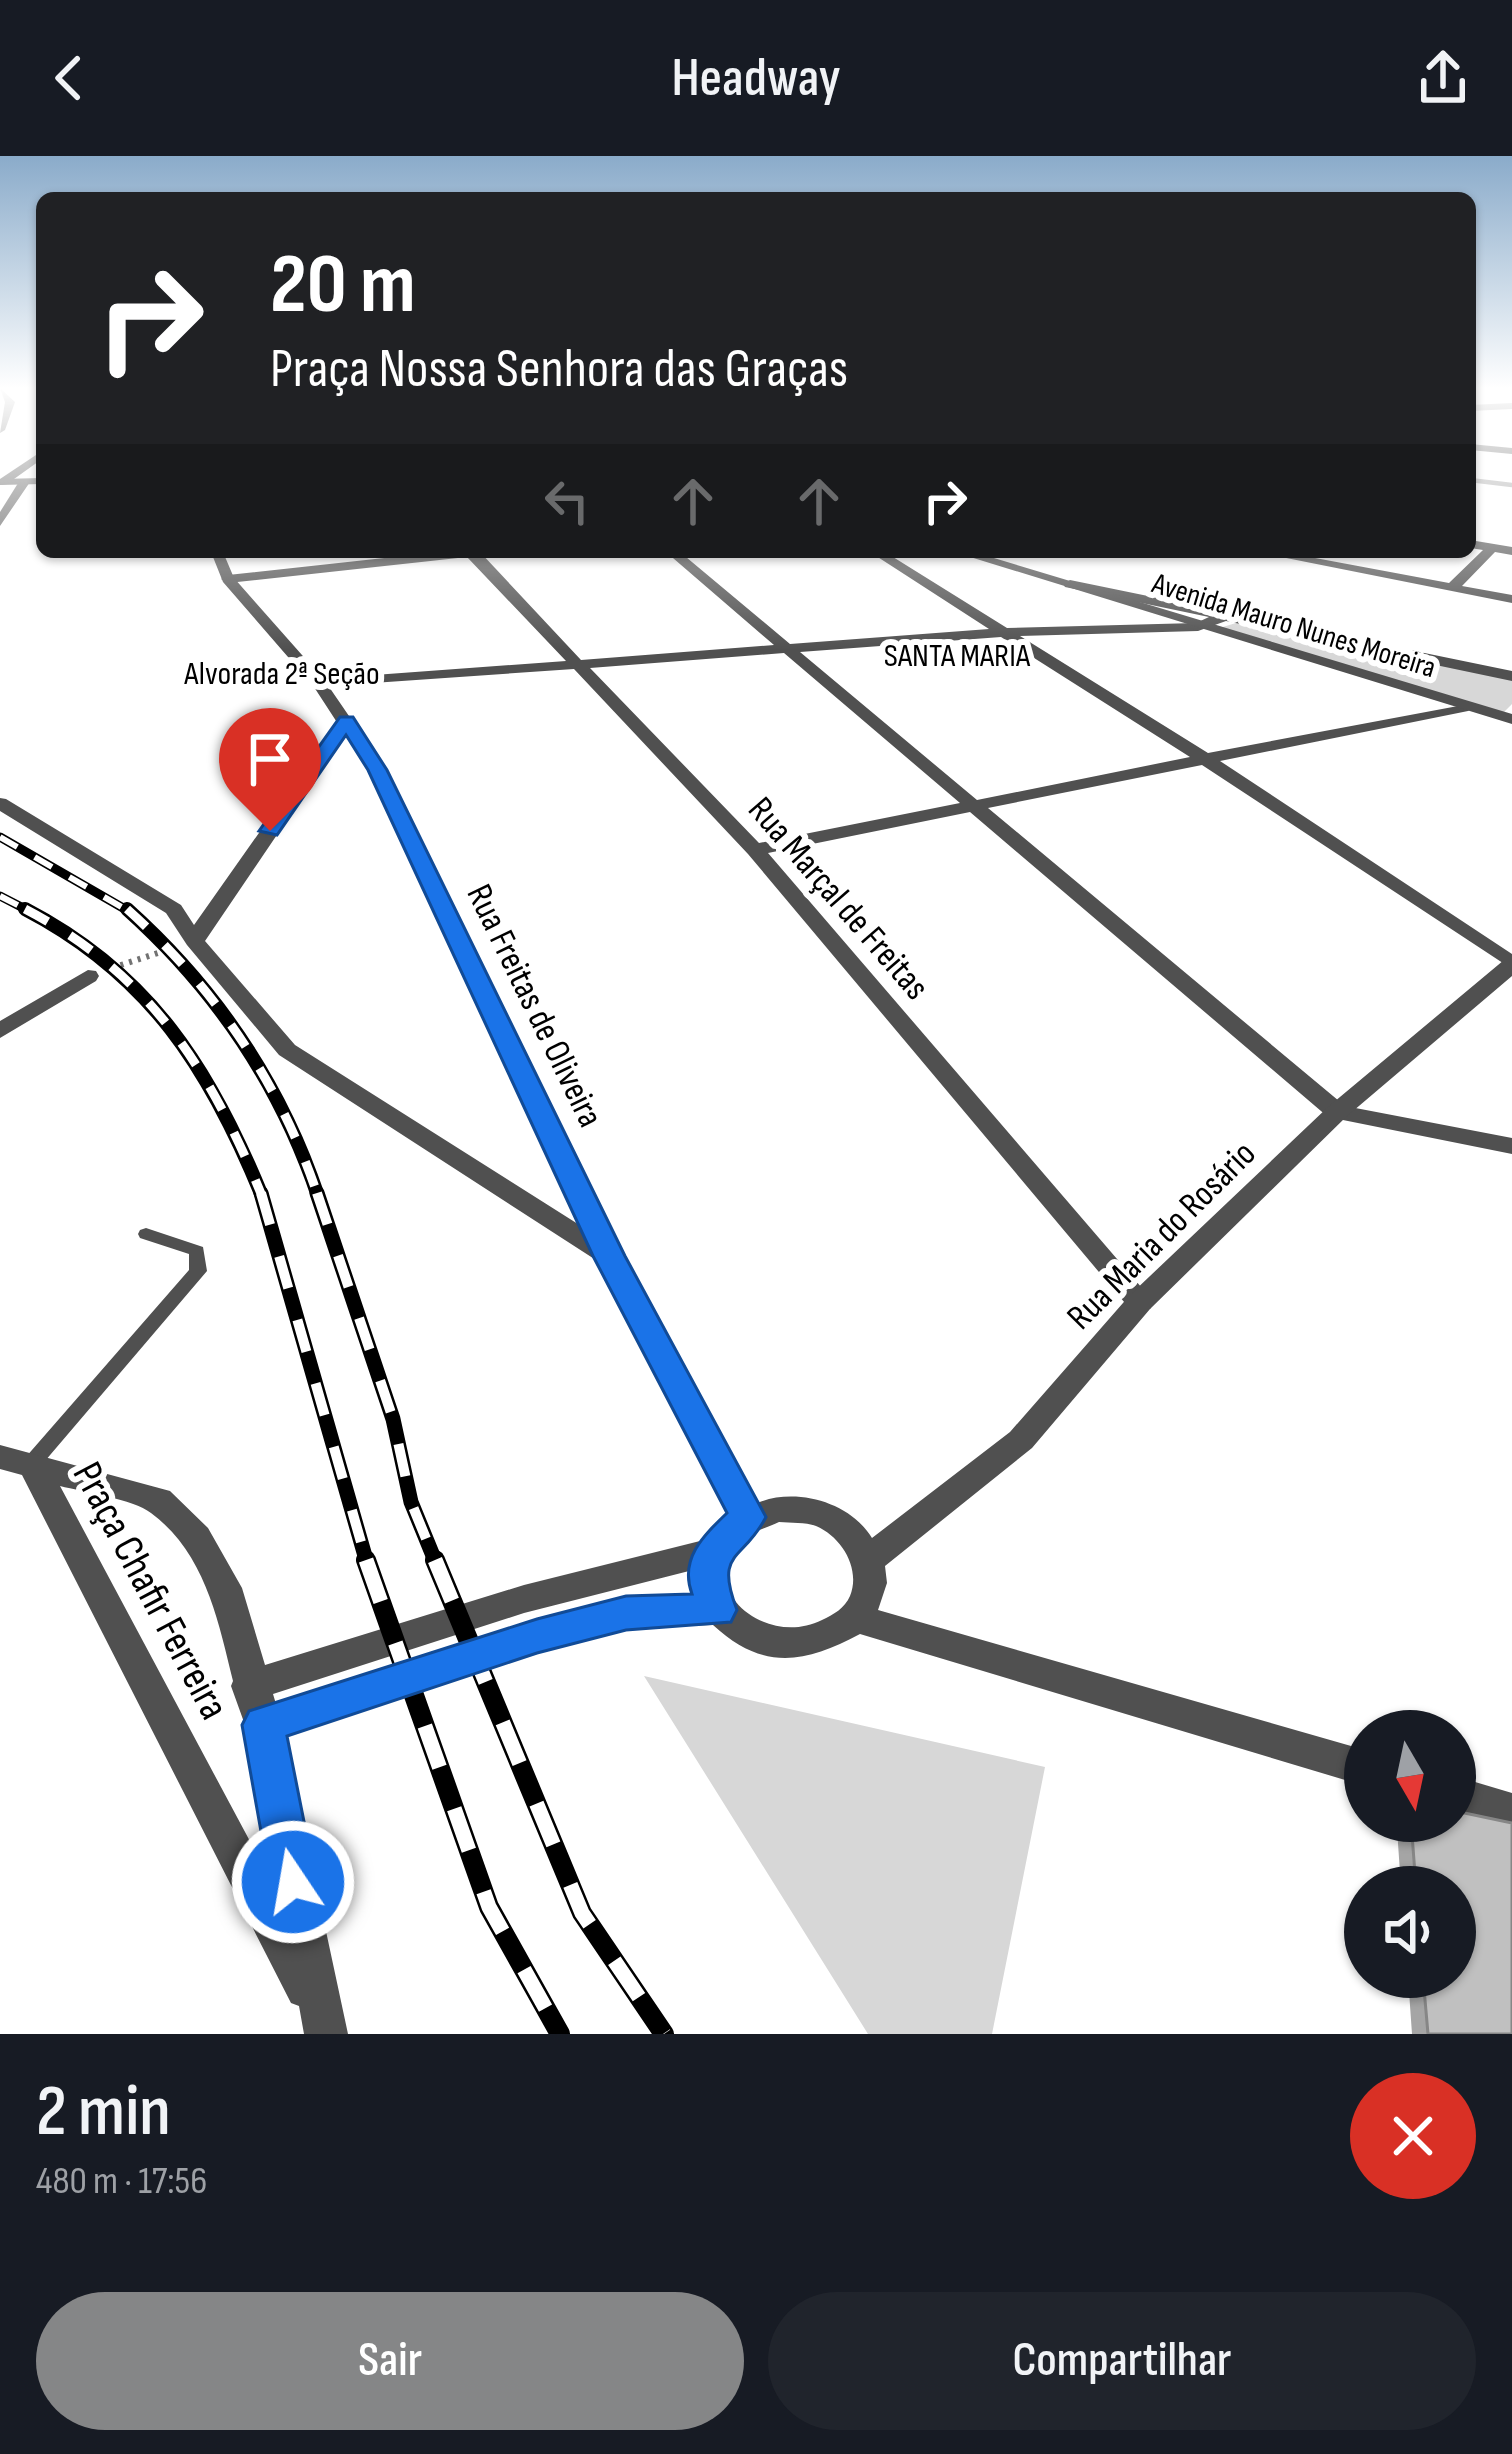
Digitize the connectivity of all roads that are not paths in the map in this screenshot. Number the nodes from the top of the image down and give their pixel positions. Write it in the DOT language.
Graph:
graph roads {
  1 [pos="36,481"];
  2 [pos="2,482"];
  3 [pos="24,482"];
  4 [pos="0,522"];
  5 [pos="1476,545"];
  6 [pos="1492,548"];
  7 [pos="1512,551"];
  8 [pos="219,558"];
  9 [pos="417,558"];
  10 [pos="477,558"];
  11 [pos="679,558"];
  12 [pos="886,558"];
  13 [pos="980,558"];
  14 [pos="1294,558"];
  15 [pos="228,579"];
  16 [pos="1062,582"];
  17 [pos="1452,588"];
  18 [pos="1512,599"];
  19 [pos="1225,616"];
  20 [pos="1198,627"];
  21 [pos="1009,632"];
  22 [pos="792,649"];
  23 [pos="577,664"];
  24 [pos="1512,676"];
  25 [pos="320,684"];
  26 [pos="1468,706"];
  27 [pos="1510,717"];
  28 [pos="346,721"];
  29 [pos="1205,759"];
  30 [pos="0,803"];
  31 [pos="974,807"];
  32 [pos="755,850"];
  33 [pos="194,941"];
  34 [pos="1512,964"];
  35 [pos="88,976"];
  36 [pos="0,1030"];
  37 [pos="1337,1112"];
  38 [pos="1512,1146"];
  39 [pos="146,1234"];
  40 [pos="609,1256"];
  41 [pos="1140,1302"];
  42 [pos="16,1460"];
  43 [pos="748,1517"];
  44 [pos="711,1552"];
  45 [pos="868,1559"];
  46 [pos="717,1610"];
  47 [pos="855,1618"];
  48 [pos="249,1686"];
  49 [pos="263,1725"];
  50 [pos="1344,1762"];
  51 [pos="1476,1800"];
  52 [pos="1512,1811"];
  53 [pos="323,2024"];
  1 -- 3 [label="street"];
  2 -- 3 [label="street"];
  3 -- 4 [label="street"];
  5 -- 6 [label="street"];
  6 -- 7 [label="street"];
  6 -- 17 [label="street"];
  8 -- 15 [label="street, Rua Freitas de Oliveira"];
  9 -- 15 [label="street"];
  10 -- 23 [label="street, Rua Marçal de Freitas"];
  11 -- 22 [label="street"];
  12 -- 21 [label="street"];
  13 -- 16 [label="street, Avenida Mauro Nunes Moreira"];
  14 -- 17 [label="street"];
  15 -- 25 [label="street, Rua Freitas de Oliveira"];
  16 -- 19 [label="street, Avenida Mauro Nunes Moreira"];
  16 -- 20 [label="street, Avenida Mauro Nunes Moreira"];
  17 -- 18 [label="street"];
  19 -- 20 [label="street"];
  19 -- 24 [label="street, Avenida Mauro Nunes Moreira"];
  20 -- 21 [label="street"];
  20 -- 26 [label="street, Avenida Mauro Nunes Moreira"];
  21 -- 22 [label="street"];
  21 -- 29 [label="street"];
  22 -- 23 [label="street"];
  22 -- 31 [label="street"];
  23 -- 25 [label="street"];
  23 -- 32 [label="street, Rua Marçal de Freitas"];
  25 -- 28 [label="street, Rua Freitas de Oliveira"];
  26 -- 27 [label="street, Avenida Mauro Nunes Moreira"];
  26 -- 29 [label="street"];
  28 -- 33 [label="street"];
  28 -- 40 [label="street, Rua Freitas de Oliveira"];
  29 -- 31 [label="street"];
  29 -- 34 [label="street"];
  30 -- 33 [label="street"];
  31 -- 32 [label="street"];
  31 -- 37 [label="street"];
  32 -- 41 [label="street, Rua Marçal de Freitas"];
  33 -- 40 [label="street"];
  34 -- 37 [label="street, Rua Maria do Rosário"];
  35 -- 36 [label="street"];
  37 -- 38 [label="street"];
  37 -- 41 [label="street, Rua Maria do Rosário"];
  39 -- 42 [label="lane"];
  40 -- 43 [label="street, Rua Freitas de Oliveira"];
  41 -- 45 [label="street, Rua Maria do Rosário"];
  42 -- 48 [label="street"];
  42 -- 53 [label="street, Praça Chafir Ferreira"];
  43 -- 44 [label="street"];
  43 -- 45 [label="street"];
  44 -- 46 [label="street"];
  44 -- 48 [label="street"];
  45 -- 47 [label="street"];
  46 -- 47 [label="street"];
  46 -- 49 [label="street"];
  47 -- 50 [label="street"];
  48 -- 49 [label="street"];
  49 -- 53 [label="street"];
  51 -- 52 [label="street"];
}
